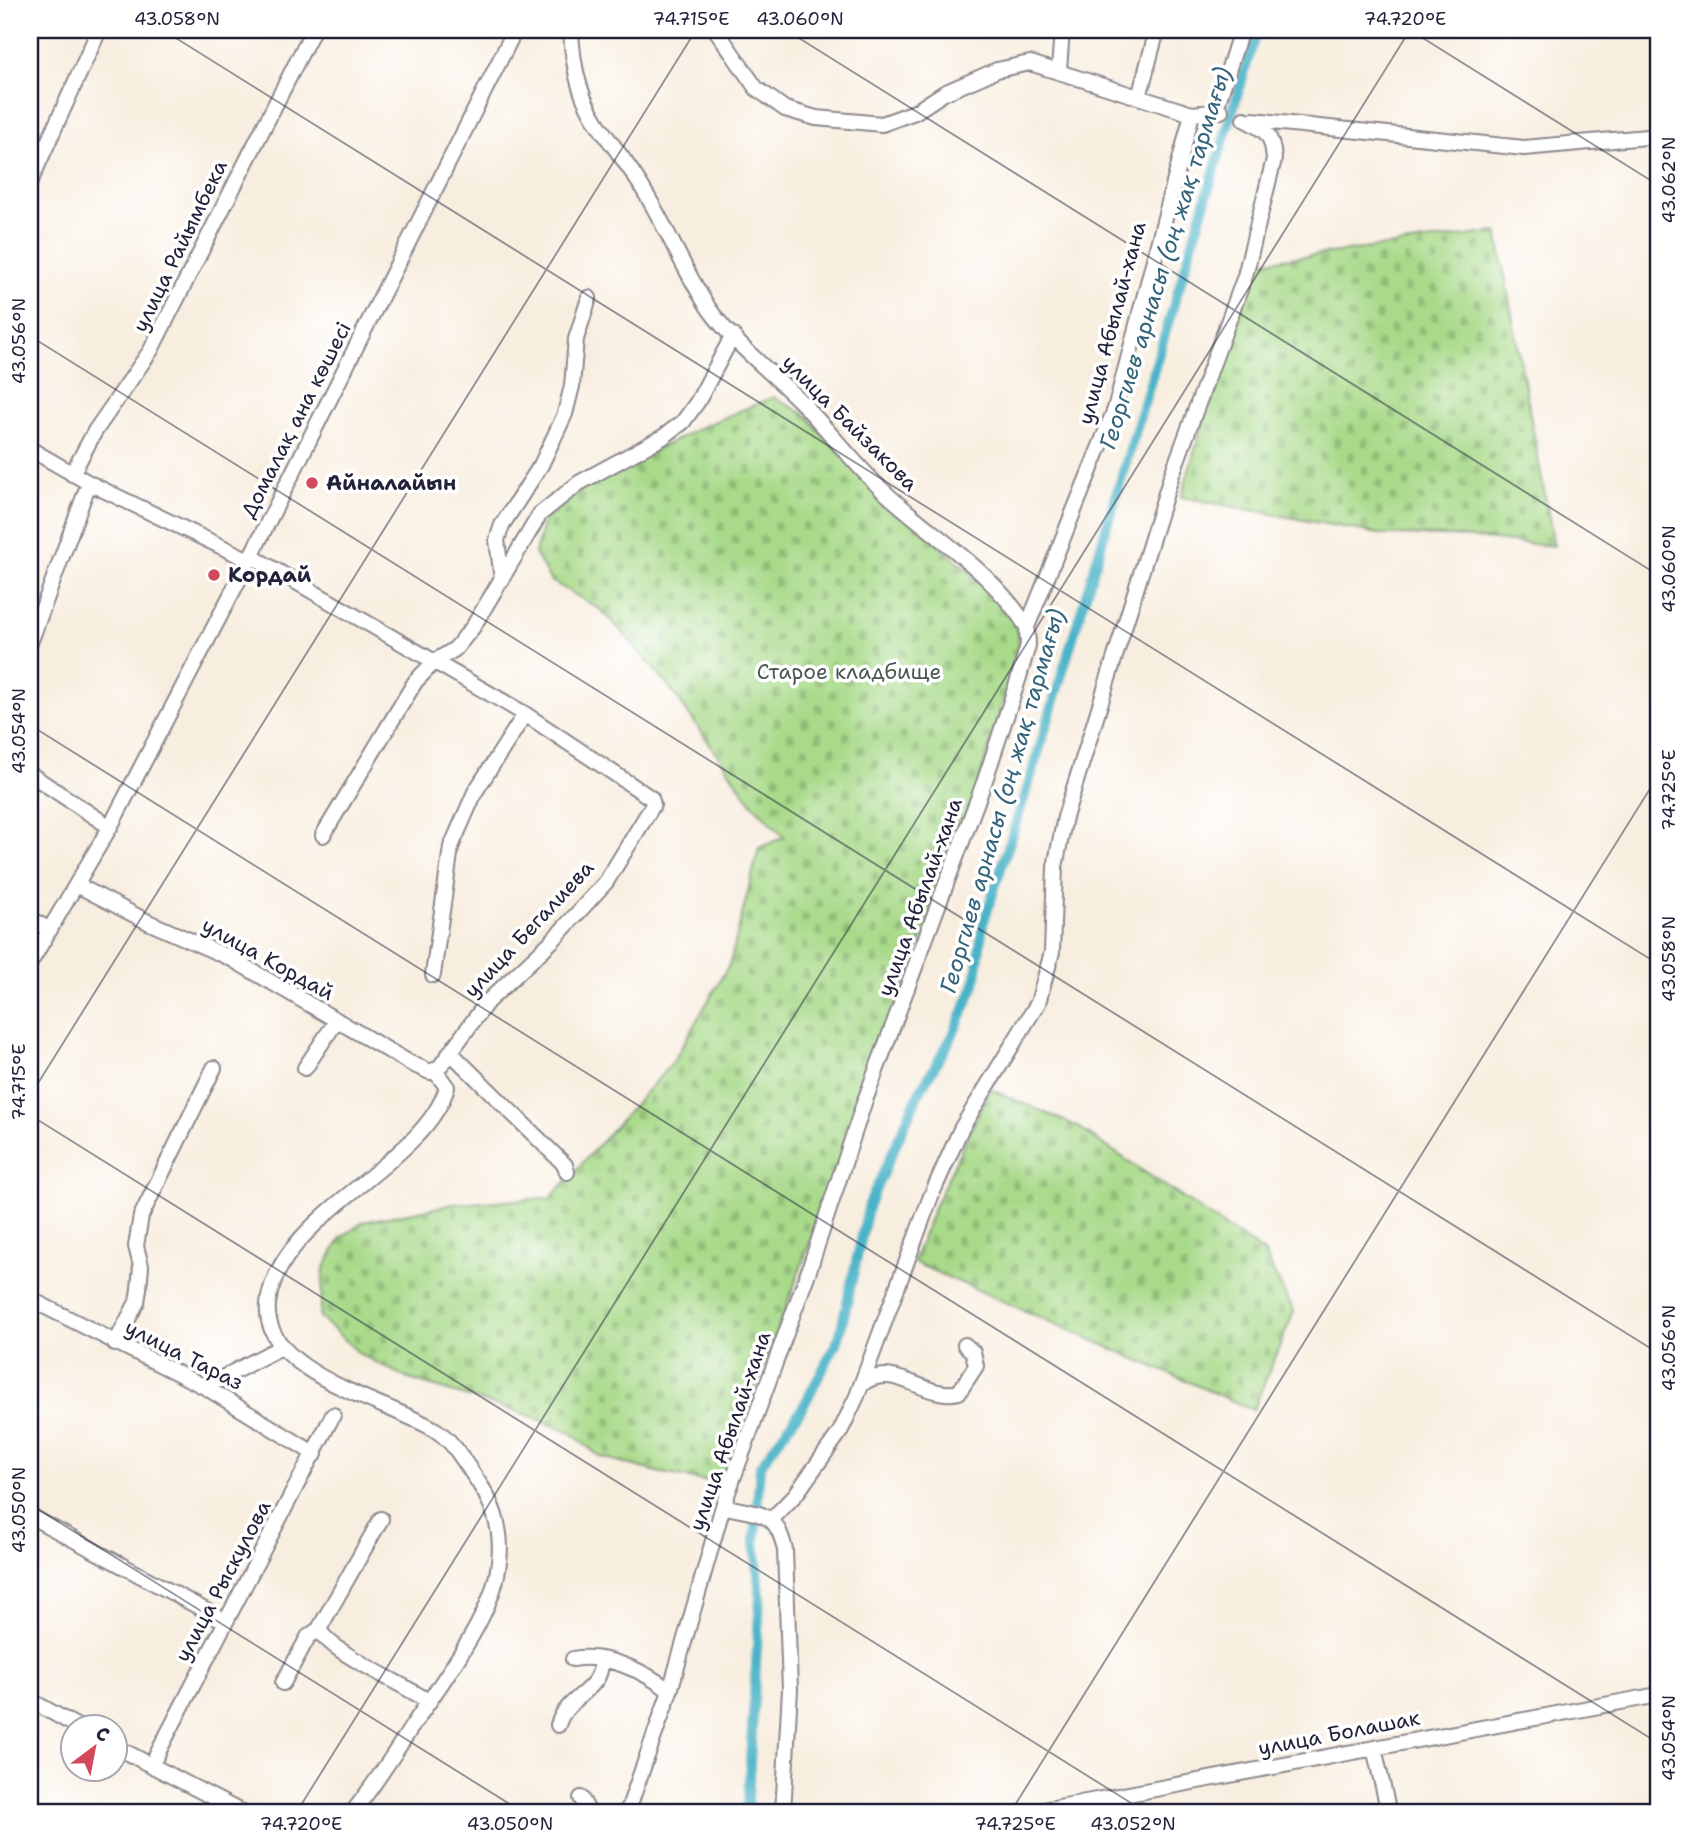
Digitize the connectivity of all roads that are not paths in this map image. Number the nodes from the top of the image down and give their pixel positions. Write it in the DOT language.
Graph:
graph roads {
  1 [pos="99,30"];
  2 [pos="313,30"];
  3 [pos="514,30"];
  4 [pos="571,30"];
  5 [pos="716,30"];
  6 [pos="1062,30"];
  7 [pos="1157,30"];
  8 [pos="1241,30"];
  9 [pos="1059,70"];
  10 [pos="1139,97"];
  11 [pos="1192,114"];
  12 [pos="1658,136"];
  13 [pos="30,182"];
  14 [pos="589,298"];
  15 [pos="733,335"];
  16 [pos="30,449"];
  17 [pos="72,474"];
  18 [pos="89,483"];
  19 [pos="250,559"];
  20 [pos="502,580"];
  21 [pos="1027,627"];
  22 [pos="30,643"];
  23 [pos="434,662"];
  24 [pos="525,714"];
  25 [pos="30,774"];
  26 [pos="110,827"];
  27 [pos="323,835"];
  28 [pos="77,885"];
  29 [pos="30,919"];
  30 [pos="50,930"];
  31 [pos="30,963"];
  32 [pos="433,975"];
  33 [pos="337,1020"];
  34 [pos="450,1052"];
  35 [pos="214,1068"];
  36 [pos="305,1068"];
  37 [pos="432,1071"];
  38 [pos="567,1171"];
  39 [pos="30,1299"];
  40 [pos="115,1344"];
  41 [pos="965,1345"];
  42 [pos="283,1346"];
  43 [pos="861,1385"];
  44 [pos="205,1387"];
  45 [pos="332,1415"];
  46 [pos="315,1454"];
  47 [pos="723,1506"];
  48 [pos="30,1516"];
  49 [pos="762,1516"];
  50 [pos="381,1519"];
  51 [pos="225,1621"];
  52 [pos="319,1629"];
  53 [pos="573,1659"];
  54 [pos="600,1659"];
  55 [pos="284,1683"];
  56 [pos="670,1691"];
  57 [pos="1658,1695"];
  58 [pos="30,1700"];
  59 [pos="429,1702"];
  60 [pos="60,1716"];
  61 [pos="558,1725"];
  62 [pos="1374,1748"];
  63 [pos="130,1755"];
  64 [pos="151,1766"];
  65 [pos="581,1798"];
  66 [pos="216,1807"];
  67 [pos="243,1813"];
  68 [pos="352,1813"];
  69 [pos="589,1813"];
  70 [pos="627,1813"];
  71 [pos="783,1813"];
  72 [pos="1027,1813"];
  73 [pos="1389,1813"];
  1 -- 13 [label="street"];
  2 -- 17 [label="street, улица Райымбека"];
  3 -- 19 [label="street, Домалақ ана көшесі"];
  4 -- 15 [label="street, улица Байзакова"];
  5 -- 9 [label="street"];
  6 -- 9 [label="street"];
  7 -- 10 [label="street"];
  8 -- 11 [label="street"];
  9 -- 10 [label="street"];
  10 -- 11 [label="street"];
  11 -- 21 [label="street, улица Абылай-хана"];
  12 -- 43 [label="street"];
  14 -- 20 [label="street"];
  15 -- 20 [label="street"];
  15 -- 21 [label="street, улица Байзакова"];
  16 -- 17 [label="street, улица Бегалиева"];
  17 -- 18 [label="street, улица Бегалиева"];
  18 -- 19 [label="street, улица Бегалиева"];
  18 -- 22 [label="street"];
  19 -- 23 [label="street, улица Бегалиева"];
  19 -- 26 [label="street, Домалақ ана көшесі"];
  20 -- 23 [label="street"];
  21 -- 47 [label="street, улица Абылай-хана"];
  23 -- 24 [label="street, улица Бегалиева"];
  23 -- 27 [label="street"];
  24 -- 32 [label="street, улица Бегалиева"];
  24 -- 34 [label="street, улица Бегалиева"];
  25 -- 26 [label="street"];
  26 -- 28 [label="street, Домалақ ана көшесі"];
  28 -- 30 [label="street, Домалақ ана көшесі"];
  28 -- 33 [label="street, улица Кордай"];
  29 -- 30 [label="street"];
  30 -- 31 [label="street, Домалақ ана көшесі"];
  33 -- 36 [label="street"];
  33 -- 37 [label="street, улица Кордай"];
  34 -- 37 [label="street, улица Бегалиева"];
  34 -- 38 [label="street"];
  35 -- 40 [label="street"];
  37 -- 42 [label="street"];
  39 -- 40 [label="street, улица Тараз"];
  40 -- 44 [label="street, улица Тараз"];
  41 -- 43 [label="street"];
  42 -- 44 [label="street"];
  42 -- 59 [label="street"];
  43 -- 49 [label="street"];
  44 -- 46 [label="street, улица Тараз"];
  45 -- 46 [label="street, улица Рыскулова"];
  46 -- 51 [label="street, улица Рыскулова"];
  47 -- 49 [label="street"];
  47 -- 56 [label="street, улица Абылай-хана"];
  48 -- 51 [label="street"];
  49 -- 71 [label="street"];
  50 -- 52 [label="street"];
  51 -- 64 [label="street, улица Рыскулова"];
  52 -- 55 [label="street"];
  52 -- 59 [label="street"];
  53 -- 54 [label="street"];
  54 -- 56 [label="street"];
  54 -- 61 [label="street"];
  56 -- 70 [label="street, улица Абылай-хана"];
  57 -- 62 [label="street, улица Болашак"];
  58 -- 60 [label="street"];
  59 -- 68 [label="street"];
  62 -- 72 [label="street, улица Болашак"];
  62 -- 73 [label="street"];
  63 -- 64 [label="street"];
  64 -- 66 [label="street"];
  65 -- 69 [label="street"];
  66 -- 67 [label="street"];
}
